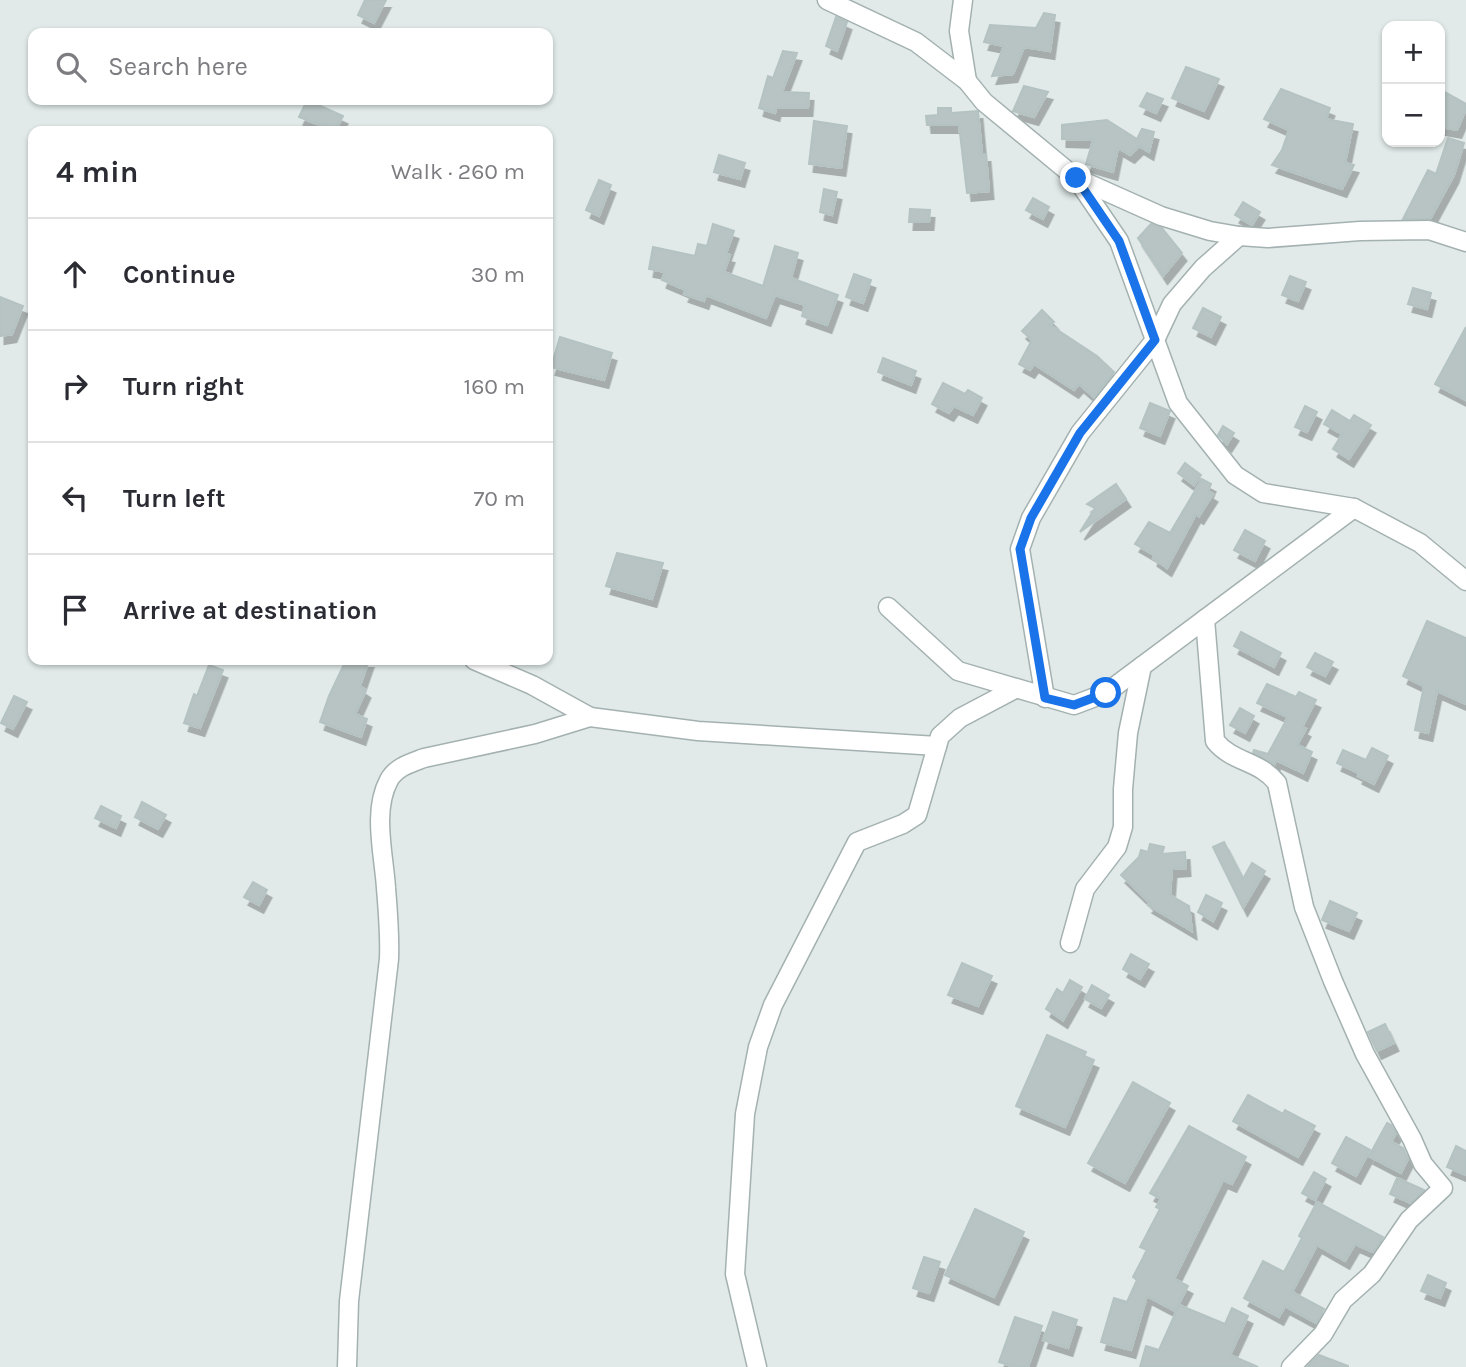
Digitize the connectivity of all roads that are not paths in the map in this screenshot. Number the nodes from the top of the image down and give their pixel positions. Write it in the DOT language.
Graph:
graph roads {
  1 [pos="827,0"];
  2 [pos="963,0"];
  3 [pos="967,81"];
  4 [pos="1076,178"];
  5 [pos="1239,236"];
  6 [pos="1466,242"];
  7 [pos="1155,340"];
  8 [pos="1354,508"];
  9 [pos="1466,581"];
  10 [pos="888,607"];
  11 [pos="1205,620"];
  12 [pos="486,665"];
  13 [pos="1142,666"];
  14 [pos="1015,689"];
  15 [pos="1045,698"];
  16 [pos="590,717"];
  17 [pos="937,746"];
  18 [pos="1070,943"];
  19 [pos="347,1367"];
  20 [pos="757,1367"];
  21 [pos="1291,1367"];
  1 -- 3 [label="street"];
  2 -- 3 [label="street"];
  3 -- 4 [label="street"];
  4 -- 5 [label="street"];
  4 -- 7 [label="street"];
  5 -- 6 [label="street"];
  5 -- 7 [label="street"];
  7 -- 8 [label="street"];
  7 -- 15 [label="street"];
  8 -- 9 [label="street"];
  8 -- 11 [label="street"];
  10 -- 14 [label="street"];
  11 -- 13 [label="street"];
  11 -- 21 [label="street"];
  12 -- 16 [label="street"];
  13 -- 15 [label="street"];
  13 -- 18 [label="street"];
  14 -- 15 [label="street"];
  14 -- 17 [label="street"];
  16 -- 17 [label="street"];
  16 -- 19 [label="street"];
  17 -- 20 [label="street"];
}
